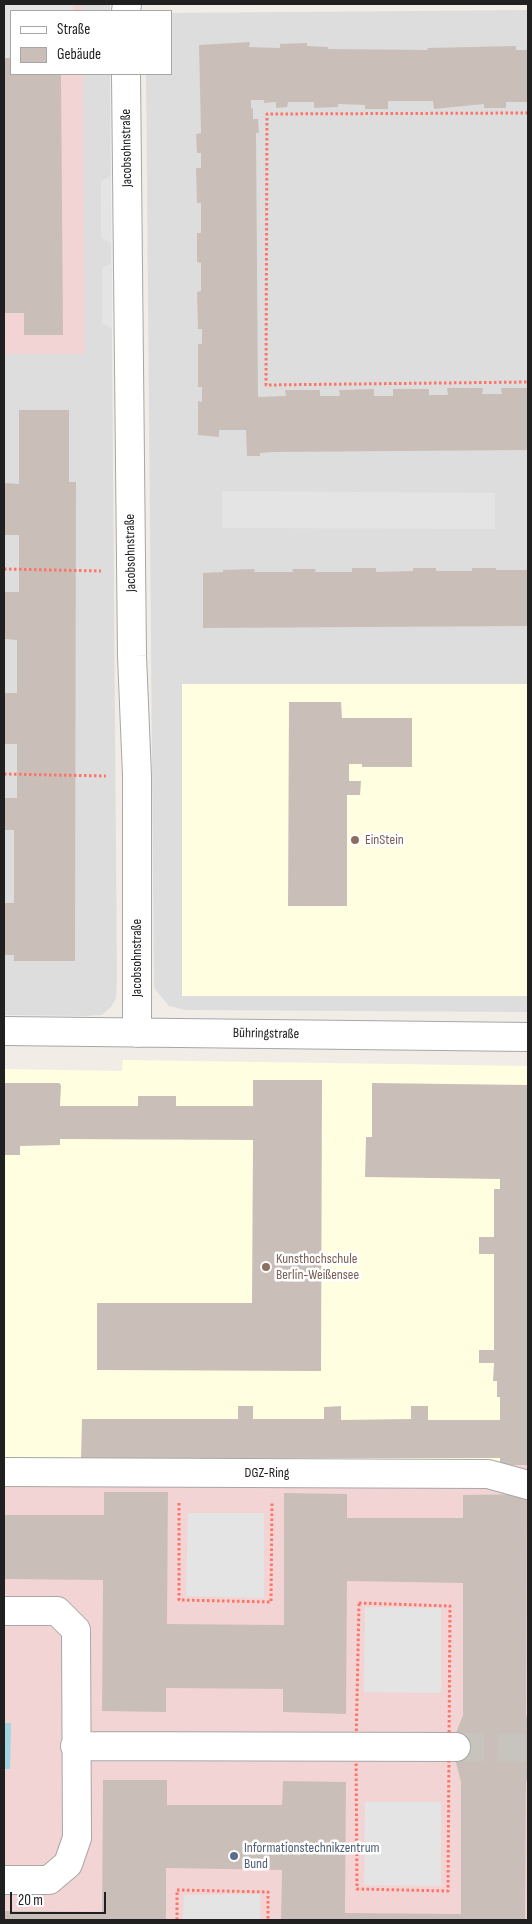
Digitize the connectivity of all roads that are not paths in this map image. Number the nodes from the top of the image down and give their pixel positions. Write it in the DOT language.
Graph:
graph roads {
  1 [pos="126,75"];
  2 [pos="4,1031"];
  3 [pos="138,1033"];
  4 [pos="528,1037"];
  5 [pos="4,1472"];
  6 [pos="528,1485"];
  7 [pos="4,1611"];
  8 [pos="75,1746"];
  9 [pos="456,1747"];
  10 [pos="4,1880"];
  1 -- 3 [label="street, Jacobsohnstraße"];
  2 -- 3 [label="street, Bühringstraße"];
  3 -- 4 [label="street, Bühringstraße"];
  5 -- 6 [label="street, DGZ-Ring"];
  7 -- 8 [label="street"];
  8 -- 9 [label="street"];
  8 -- 10 [label="street"];
}
